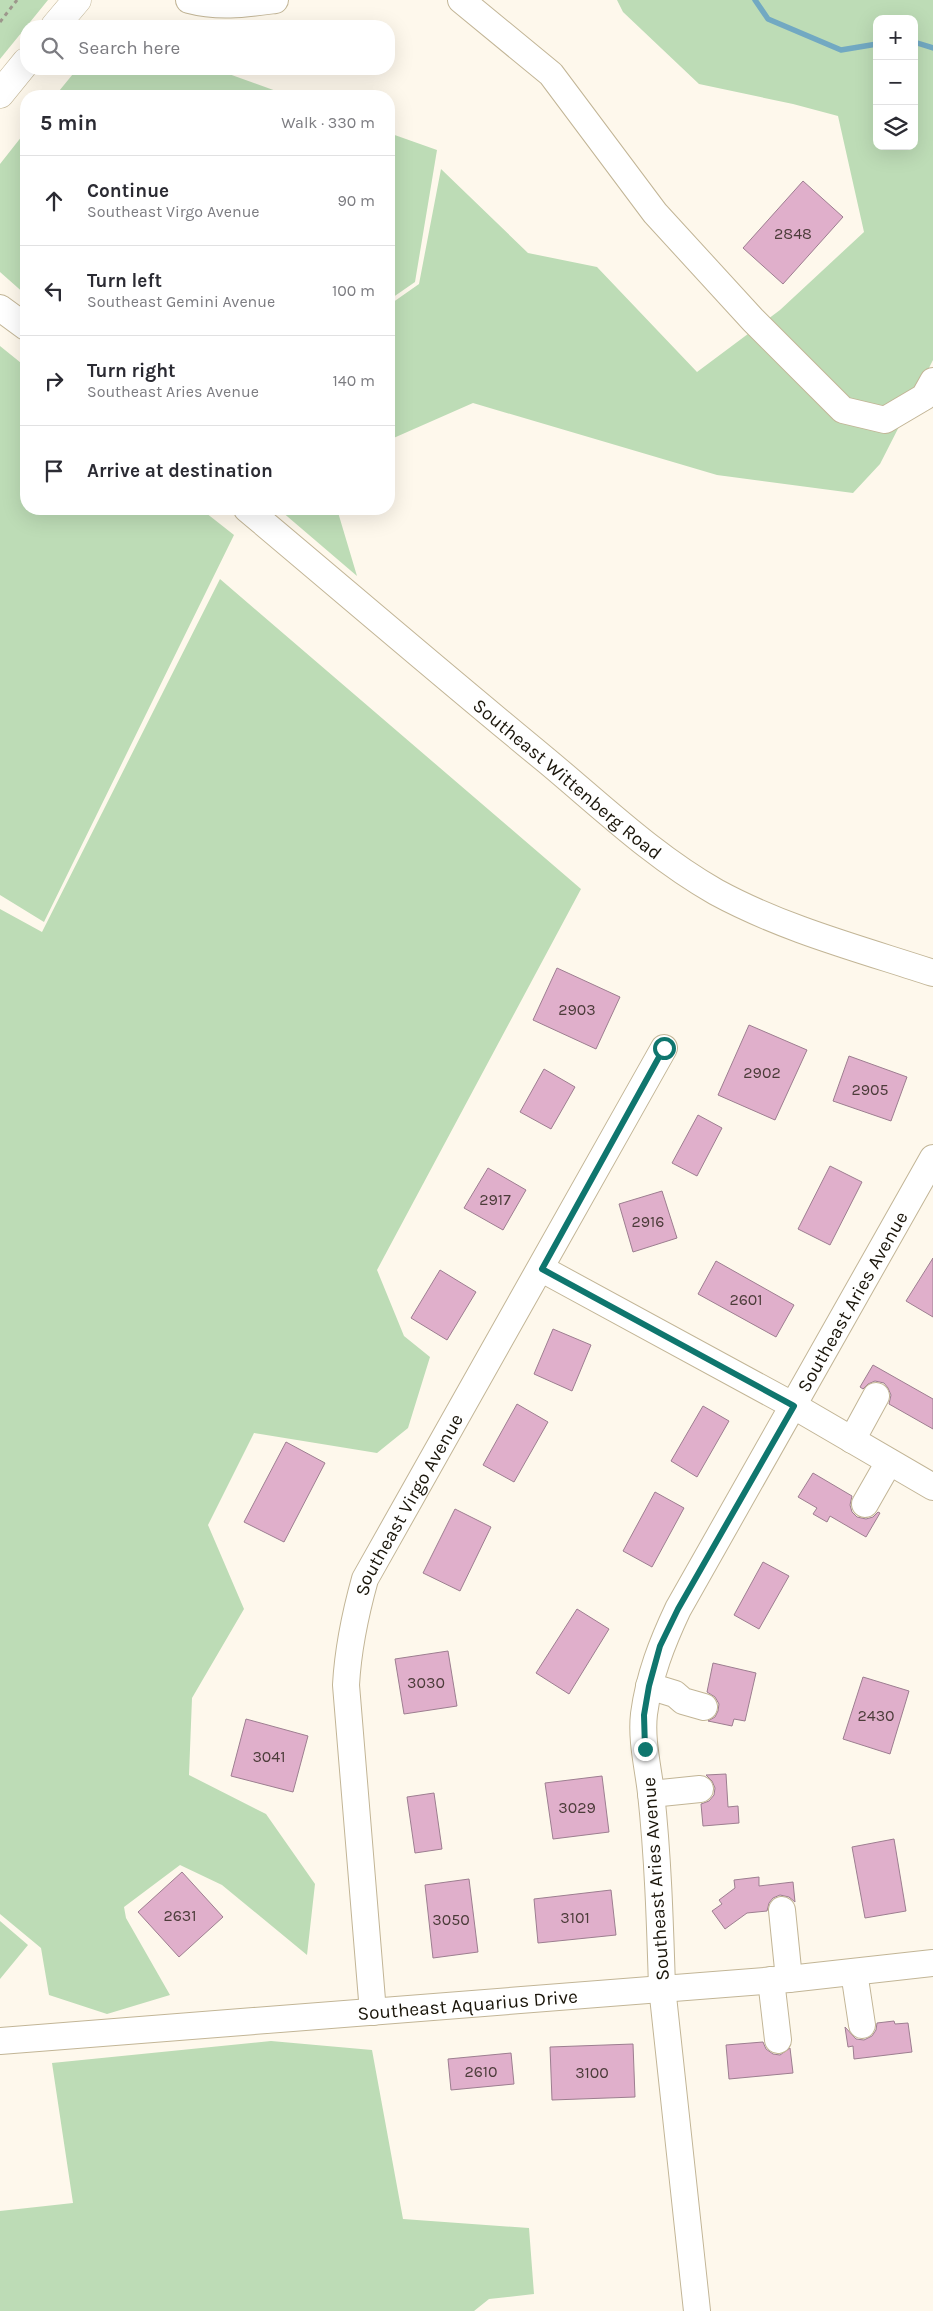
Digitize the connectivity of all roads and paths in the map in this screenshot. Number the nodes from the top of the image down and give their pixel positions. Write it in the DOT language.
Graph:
graph roads {
  1 [pos="17,0"];
  2 [pos="77,0"];
  3 [pos="189,0"];
  4 [pos="275,0"];
  5 [pos="461,0"];
  6 [pos="60,20"];
  7 [pos="0,22"];
  8 [pos="20,69"];
  9 [pos="0,94"];
  10 [pos="0,308"];
  11 [pos="20,323"];
  12 [pos="933,381"];
  13 [pos="254,515"];
  14 [pos="933,973"];
  15 [pos="664,1048"];
  16 [pos="933,1158"];
  17 [pos="542,1269"];
  18 [pos="876,1396"];
  19 [pos="794,1406"];
  20 [pos="852,1440"];
  21 [pos="889,1462"];
  22 [pos="933,1487"];
  23 [pos="865,1504"];
  24 [pos="649,1686"];
  25 [pos="704,1707"];
  26 [pos="700,1789"];
  27 [pos="651,1794"];
  28 [pos="782,1910"];
  29 [pos="933,1963"];
  30 [pos="854,1972"];
  31 [pos="780,1979"];
  32 [pos="662,1987"];
  33 [pos="373,2012"];
  34 [pos="862,2025"];
  35 [pos="778,2040"];
  36 [pos="0,2041"];
  37 [pos="697,2311"];
  1 -- 7 [label="path"];
  2 -- 6 [label="main road"];
  3 -- 4 [label="street"];
  5 -- 12 [label="street"];
  8 -- 9 [label="main road"];
  10 -- 11 [label="street"];
  13 -- 14 [label="street, Southeast Wittenberg Road"];
  15 -- 17 [label="street, Southeast Virgo Avenue"];
  16 -- 19 [label="street, Southeast Aries Avenue"];
  17 -- 19 [label="street"];
  17 -- 33 [label="street, Southeast Virgo Avenue"];
  18 -- 20 [label="street"];
  19 -- 20 [label="street"];
  19 -- 24 [label="street, Southeast Aries Avenue"];
  20 -- 21 [label="street"];
  21 -- 22 [label="street"];
  21 -- 23 [label="street"];
  24 -- 25 [label="street"];
  24 -- 27 [label="street, Southeast Aries Avenue"];
  26 -- 27 [label="street"];
  27 -- 32 [label="street, Southeast Aries Avenue"];
  28 -- 31 [label="street"];
  29 -- 30 [label="street, Southeast Aquarius Drive"];
  30 -- 31 [label="street, Southeast Aquarius Drive"];
  30 -- 34 [label="street"];
  31 -- 32 [label="street, Southeast Aquarius Drive"];
  31 -- 35 [label="street"];
  32 -- 33 [label="street, Southeast Aquarius Drive"];
  32 -- 37 [label="street, Southeast Aries Avenue"];
  33 -- 36 [label="street, Southeast Aquarius Drive"];
}
